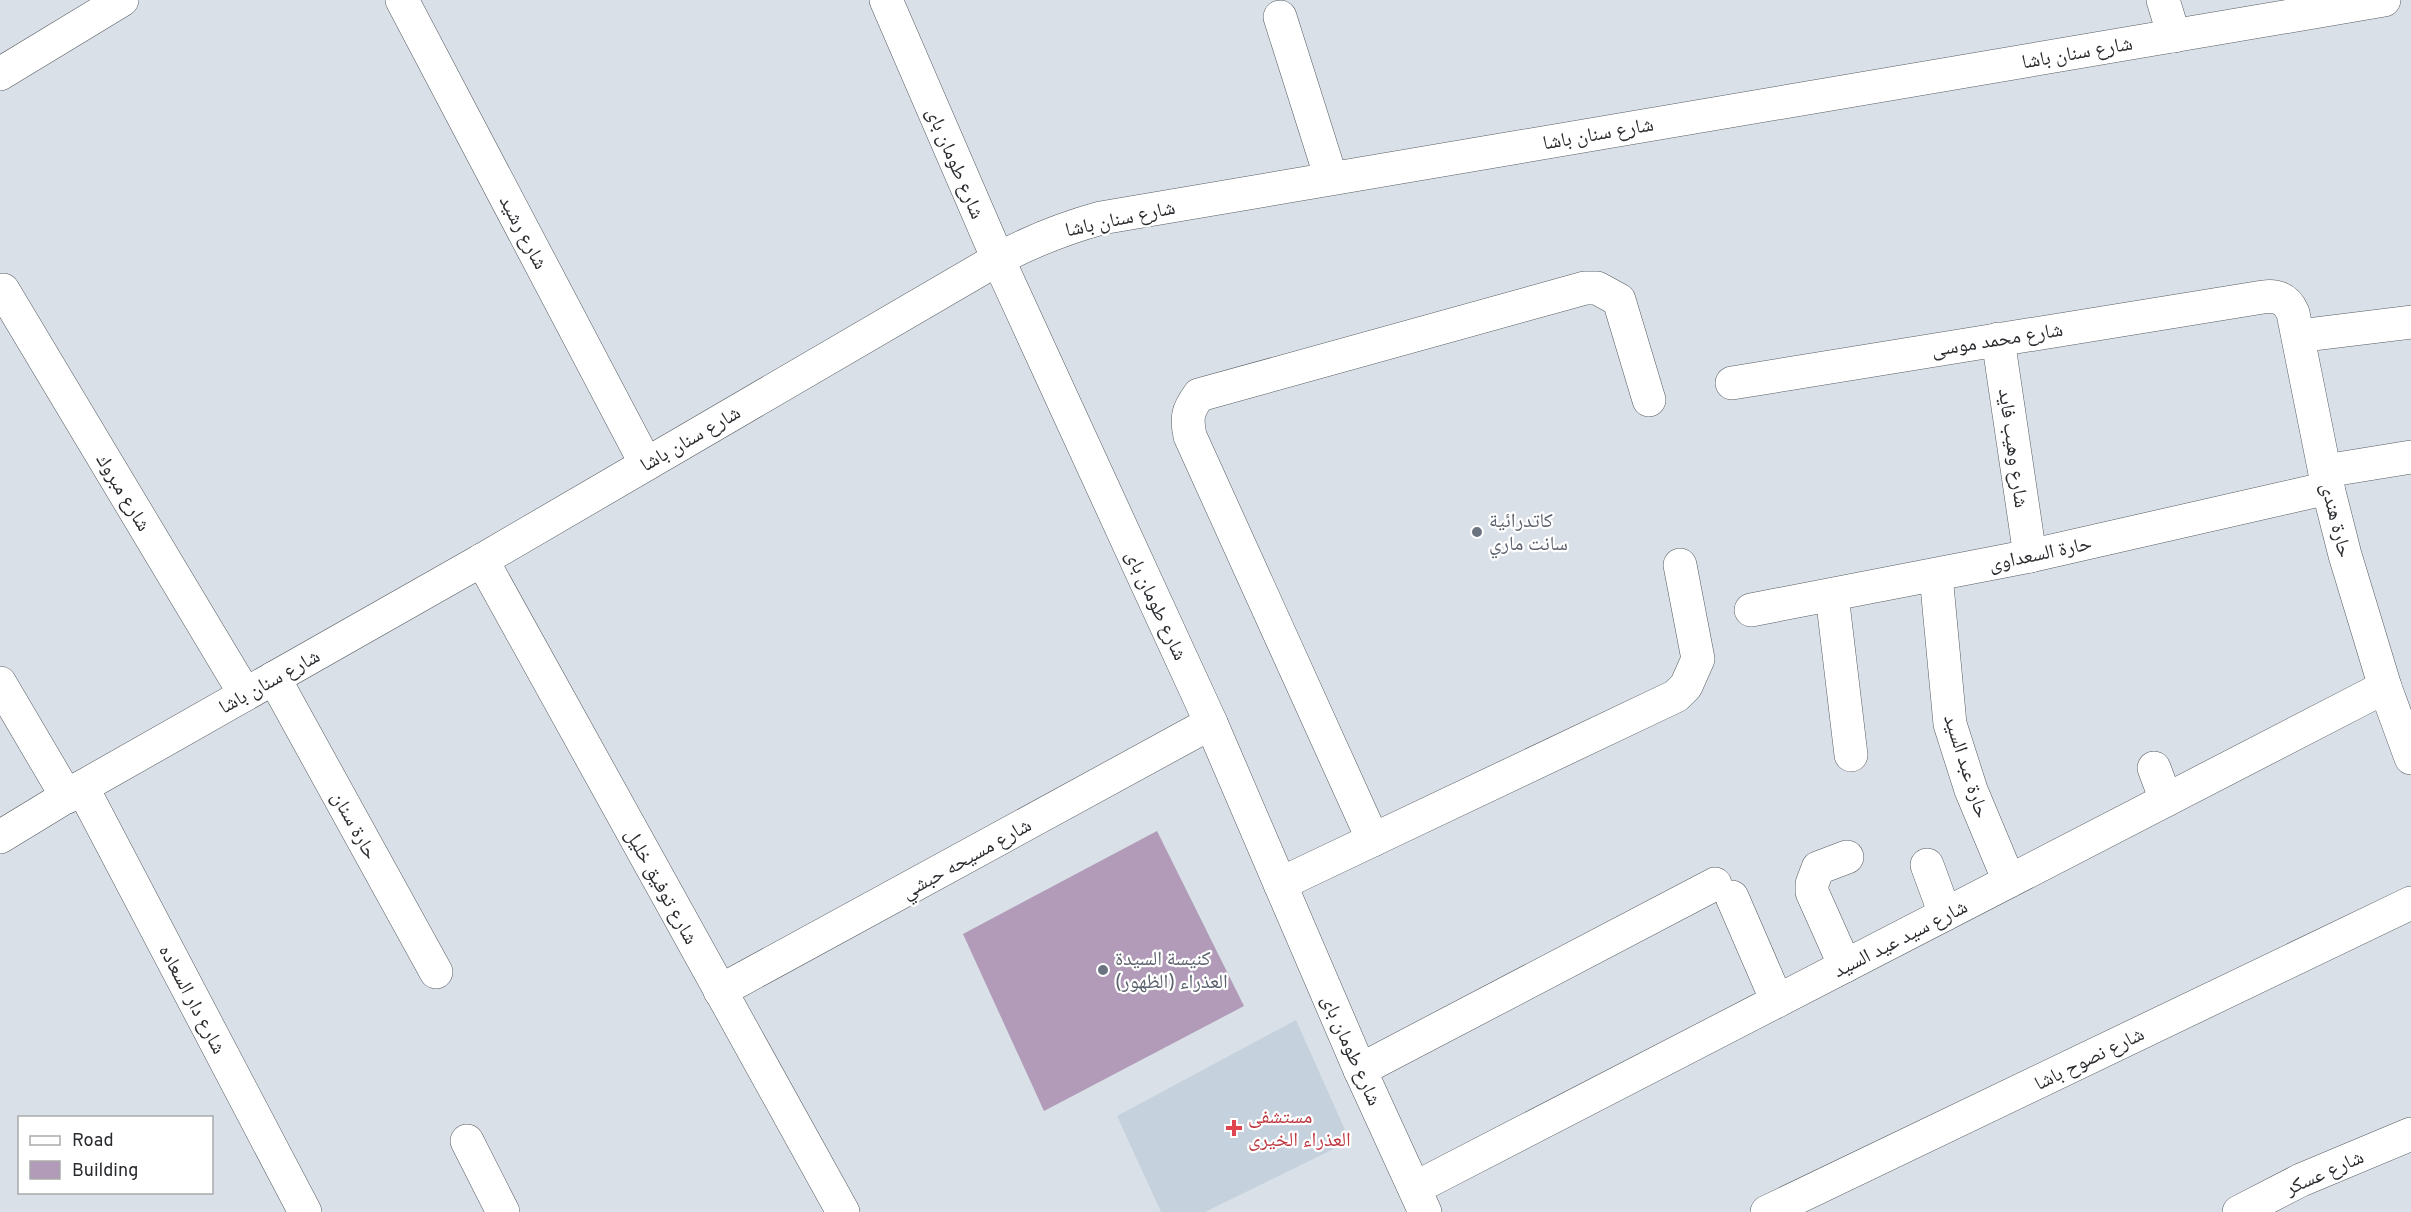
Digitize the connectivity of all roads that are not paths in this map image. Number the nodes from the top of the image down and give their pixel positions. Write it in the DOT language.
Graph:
graph roads {
  1 [pos="122,0"];
  2 [pos="402,0"];
  3 [pos="886,0"];
  4 [pos="2163,0"];
  5 [pos="2384,0"];
  6 [pos="1280,17"];
  7 [pos="2174,36"];
  8 [pos="0,74"];
  9 [pos="1331,178"];
  10 [pos="998,259"];
  11 [pos="3,290"];
  12 [pos="2263,297"];
  13 [pos="2411,322"];
  14 [pos="2298,336"];
  15 [pos="1998,339"];
  16 [pos="1732,383"];
  17 [pos="1649,400"];
  18 [pos="2411,458"];
  19 [pos="646,464"];
  20 [pos="2326,479"];
  21 [pos="2030,556"];
  22 [pos="482,560"];
  23 [pos="1680,565"];
  24 [pos="1936,575"];
  25 [pos="1832,596"];
  26 [pos="1751,610"];
  27 [pos="274,678"];
  28 [pos="0,683"];
  29 [pos="2385,687"];
  30 [pos="245,694"];
  31 [pos="1211,723"];
  32 [pos="1851,755"];
  33 [pos="2411,758"];
  34 [pos="2154,768"];
  35 [pos="74,792"];
  36 [pos="2166,800"];
  37 [pos="0,837"];
  38 [pos="1373,840"];
  39 [pos="1847,857"];
  40 [pos="1927,865"];
  41 [pos="2009,881"];
  42 [pos="1280,884"];
  43 [pos="2411,903"];
  44 [pos="1945,914"];
  45 [pos="1845,966"];
  46 [pos="436,972"];
  47 [pos="720,991"];
  48 [pos="1777,1001"];
  49 [pos="1360,1070"];
  50 [pos="2411,1134"];
  51 [pos="467,1141"];
  52 [pos="1420,1200"];
  53 [pos="305,1212"];
  54 [pos="503,1212"];
  55 [pos="843,1212"];
  56 [pos="1767,1212"];
  57 [pos="2239,1212"];
  1 -- 8 [label="street"];
  2 -- 19 [label="street, شارع رشيد"];
  3 -- 10 [label="street, شارع طومان باى"];
  4 -- 7 [label="street"];
  5 -- 7 [label="street, شارع سنان باشا"];
  6 -- 9 [label="street"];
  7 -- 9 [label="street, شارع سنان باشا"];
  9 -- 10 [label="street, شارع سنان باشا"];
  10 -- 19 [label="street, شارع سنان باشا"];
  10 -- 31 [label="street, شارع طومان باى"];
  11 -- 30 [label="street, شارع مبروك"];
  12 -- 14 [label="street, حارة هندى"];
  12 -- 15 [label="street, شارع محمد موسى"];
  13 -- 14 [label="street"];
  14 -- 20 [label="street, حارة هندى"];
  15 -- 16 [label="street, شارع محمد موسى"];
  15 -- 21 [label="street, شارع وهيب فايد"];
  17 -- 38 [label="street"];
  18 -- 20 [label="street, حارة السعداوى"];
  19 -- 22 [label="street, شارع سنان باشا"];
  20 -- 21 [label="street, حارة السعداوى"];
  20 -- 29 [label="street, حارة هندى"];
  21 -- 24 [label="street, حارة السعداوى"];
  22 -- 27 [label="street, شارع سنان باشا"];
  22 -- 47 [label="street, شارع توفيق خليل"];
  23 -- 38 [label="street"];
  24 -- 25 [label="street, حارة السعداوى"];
  24 -- 41 [label="street, حارة عبد السيد"];
  25 -- 26 [label="street, حارة السعداوى"];
  25 -- 32 [label="street"];
  27 -- 30 [label="street, شارع سنان باشا"];
  27 -- 46 [label="street, حارة سنان"];
  28 -- 35 [label="street, شارع دار السعاده"];
  29 -- 33 [label="street, حارة هندى"];
  29 -- 36 [label="street, شارع سيد عيد السيد"];
  30 -- 35 [label="street, شارع سنان باشا"];
  31 -- 42 [label="street, شارع طومان باى"];
  31 -- 47 [label="street, شارع مسيحه حبشي"];
  34 -- 36 [label="street"];
  35 -- 37 [label="street, شارع سنان باشا"];
  35 -- 53 [label="street, شارع دار السعاده"];
  36 -- 41 [label="street, شارع سيد عيد السيد"];
  38 -- 42 [label="street"];
  39 -- 45 [label="street"];
  40 -- 44 [label="street"];
  41 -- 44 [label="street, شارع سيد عيد السيد"];
  42 -- 49 [label="street, شارع طومان باى"];
  43 -- 56 [label="street, شارع نصوح باشا"];
  44 -- 45 [label="street, شارع سيد عيد السيد"];
  45 -- 48 [label="street, شارع سيد عيد السيد"];
  47 -- 55 [label="street, شارع توفيق خليل"];
  48 -- 49 [label="street"];
  48 -- 52 [label="street, شارع سيد عيد السيد"];
  49 -- 52 [label="street, شارع طومان باى"];
  50 -- 57 [label="street, شارع عسكر"];
  51 -- 54 [label="street"];
}
